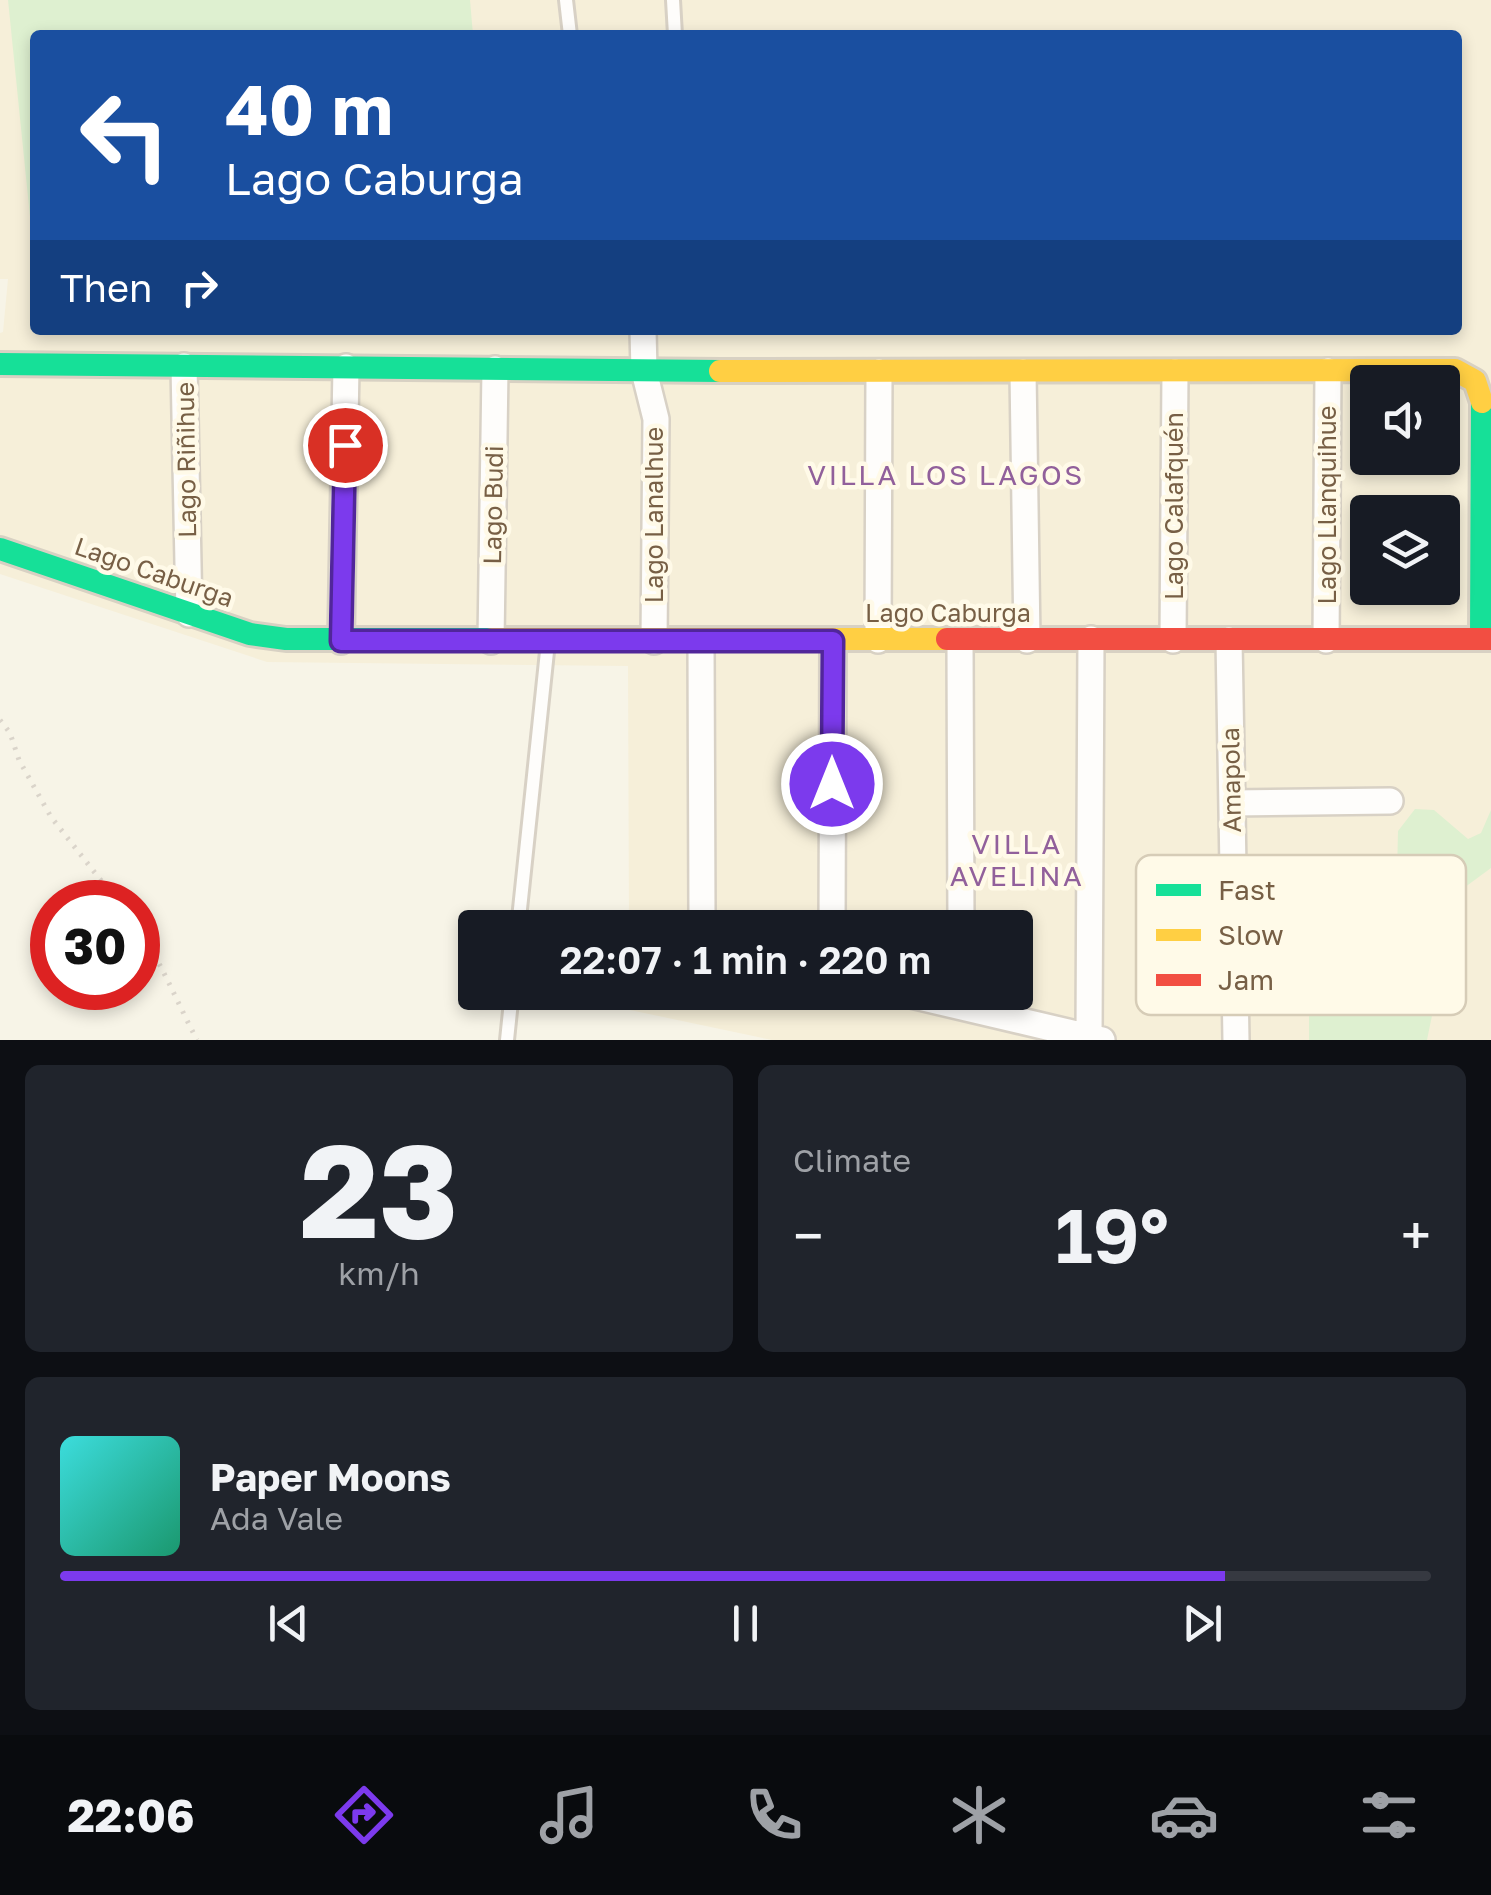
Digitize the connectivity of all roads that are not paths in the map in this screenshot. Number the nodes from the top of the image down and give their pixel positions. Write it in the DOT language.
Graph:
graph roads {
  1 [pos="566,0"];
  2 [pos="673,0"];
  3 [pos="569,30"];
  4 [pos="675,30"];
  5 [pos="643,335"];
  6 [pos="0,364"];
  7 [pos="184,366"];
  8 [pos="346,367"];
  9 [pos="496,369"];
  10 [pos="644,371"];
  11 [pos="1328,371"];
  12 [pos="880,372"];
  13 [pos="1023,372"];
  14 [pos="1175,372"];
  15 [pos="0,550"];
  16 [pos="190,614"];
  17 [pos="1091,639"];
  18 [pos="1486,639"];
  19 [pos="491,640"];
  20 [pos="701,640"];
  21 [pos="878,640"];
  22 [pos="960,640"];
  23 [pos="1027,640"];
  24 [pos="1173,640"];
  25 [pos="1229,640"];
  26 [pos="1326,640"];
  27 [pos="341,641"];
  28 [pos="548,641"];
  29 [pos="654,641"];
  30 [pos="833,641"];
  31 [pos="1390,800"];
  32 [pos="1232,802"];
  33 [pos="1233,855"];
  34 [pos="520,910"];
  35 [pos="702,910"];
  36 [pos="832,910"];
  37 [pos="962,910"];
  38 [pos="510,1010"];
  39 [pos="997,1010"];
  40 [pos="1236,1015"];
  41 [pos="1096,1038"];
  42 [pos="507,1040"];
  43 [pos="1236,1040"];
  1 -- 3 [label="lane"];
  2 -- 4 [label="lane"];
  5 -- 10 [label="street, Lago Lanalhue"];
  6 -- 7 [label="street"];
  7 -- 8 [label="street"];
  7 -- 16 [label="street, Lago Riñihue"];
  8 -- 9 [label="street"];
  8 -- 27 [label="street"];
  9 -- 10 [label="street"];
  9 -- 19 [label="street, Lago Budi"];
  10 -- 12 [label="street"];
  10 -- 29 [label="street, Lago Lanalhue"];
  11 -- 14 [label="street"];
  11 -- 18 [label="street"];
  11 -- 26 [label="street, Lago Llanquihue"];
  12 -- 13 [label="street"];
  12 -- 21 [label="street"];
  13 -- 14 [label="street"];
  13 -- 23 [label="street"];
  14 -- 24 [label="street, Lago Calafquén"];
  15 -- 16 [label="street, Lago Caburga"];
  16 -- 27 [label="street, Lago Caburga"];
  17 -- 23 [label="street, Lago Caburga"];
  17 -- 24 [label="street, Lago Caburga"];
  17 -- 41 [label="street"];
  18 -- 26 [label="street, Lago Caburga"];
  19 -- 27 [label="street, Lago Caburga"];
  19 -- 28 [label="street, Lago Caburga"];
  20 -- 29 [label="street, Lago Caburga"];
  20 -- 30 [label="street, Lago Caburga"];
  20 -- 35 [label="street"];
  21 -- 22 [label="street, Lago Caburga"];
  21 -- 30 [label="street, Lago Caburga"];
  22 -- 23 [label="street, Lago Caburga"];
  22 -- 37 [label="street"];
  24 -- 25 [label="street, Lago Caburga"];
  25 -- 26 [label="street, Lago Caburga"];
  25 -- 32 [label="street, Amapola"];
  28 -- 29 [label="street, Lago Caburga"];
  28 -- 34 [label="lane"];
  30 -- 36 [label="street"];
  31 -- 32 [label="street"];
  32 -- 33 [label="street, Amapola"];
  38 -- 42 [label="lane"];
  39 -- 41 [label="street"];
  40 -- 43 [label="street, Amapola"];
}
